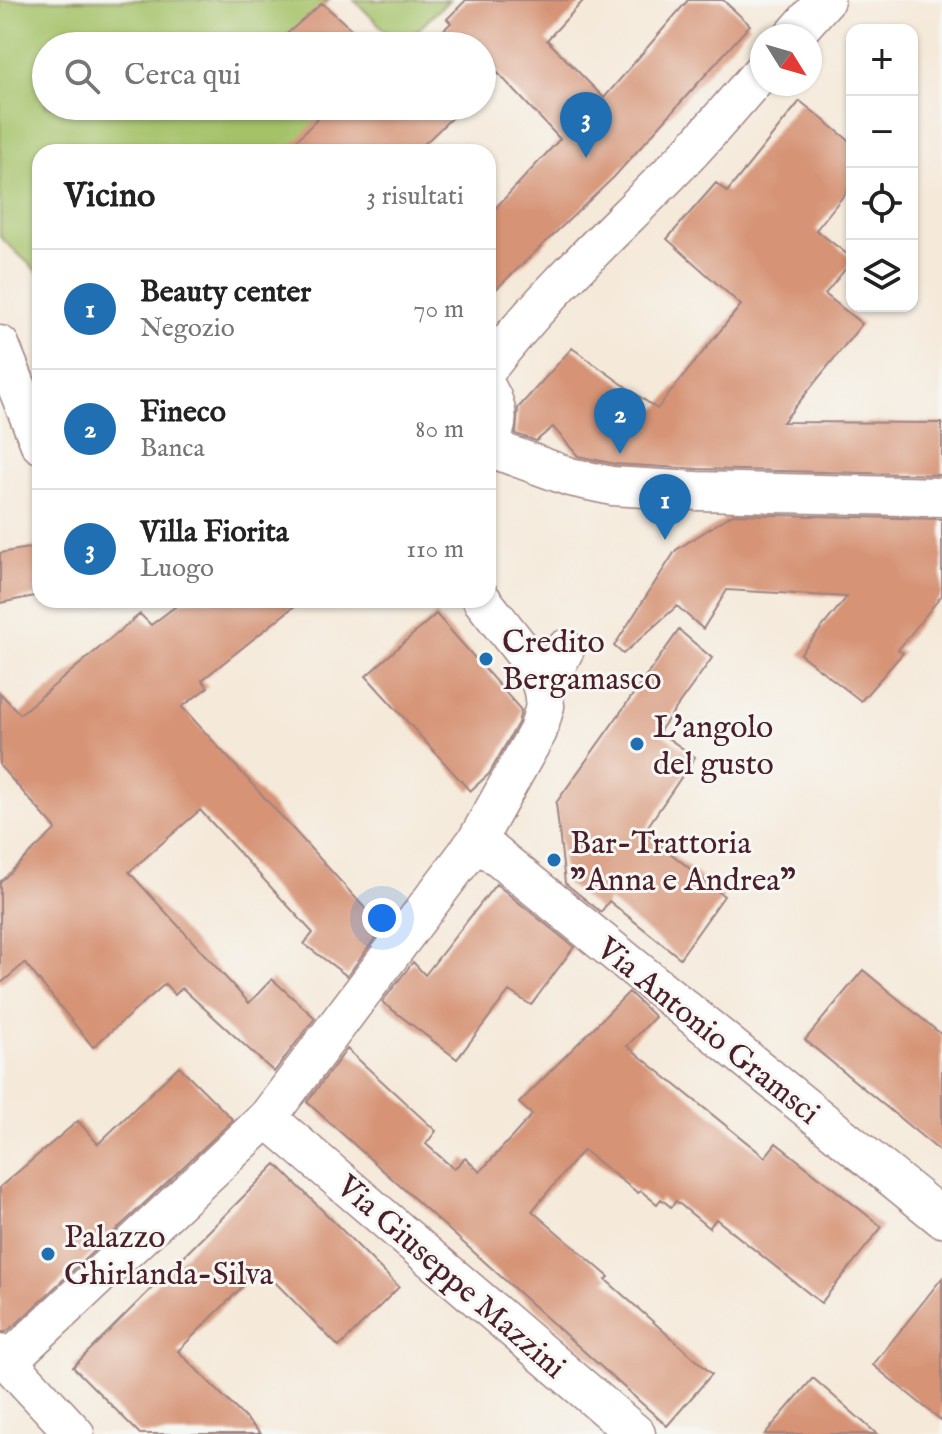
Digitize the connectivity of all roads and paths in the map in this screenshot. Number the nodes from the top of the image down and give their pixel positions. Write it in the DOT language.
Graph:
graph roads {
  1 [pos="825,0"];
  2 [pos="804,24"];
  3 [pos="750,84"];
  4 [pos="0,345"];
  5 [pos="496,358"];
  6 [pos="496,404"];
  7 [pos="32,424"];
  8 [pos="496,429"];
  9 [pos="496,449"];
  10 [pos="697,491"];
  11 [pos="942,497"];
  12 [pos="656,516"];
  13 [pos="488,608"];
  14 [pos="565,649"];
  15 [pos="543,691"];
  16 [pos="477,840"];
  17 [pos="267,1118"];
  18 [pos="942,1218"];
  19 [pos="4,1358"];
  20 [pos="75,1434"];
  21 [pos="636,1434"];
  1 -- 2 [label="street"];
  3 -- 5 [label="street"];
  4 -- 7 [label="street"];
  6 -- 8 [label="street"];
  9 -- 10 [label="street"];
  10 -- 11 [label="street"];
  10 -- 12 [label="street"];
  13 -- 15 [label="street"];
  14 -- 15 [label="street"];
  15 -- 16 [label="street"];
  16 -- 17 [label="street"];
  16 -- 18 [label="street, Via Antonio Gramsci"];
  17 -- 19 [label="street"];
  17 -- 21 [label="street, Via Giuseppe Mazzini"];
  19 -- 20 [label="street"];
}
